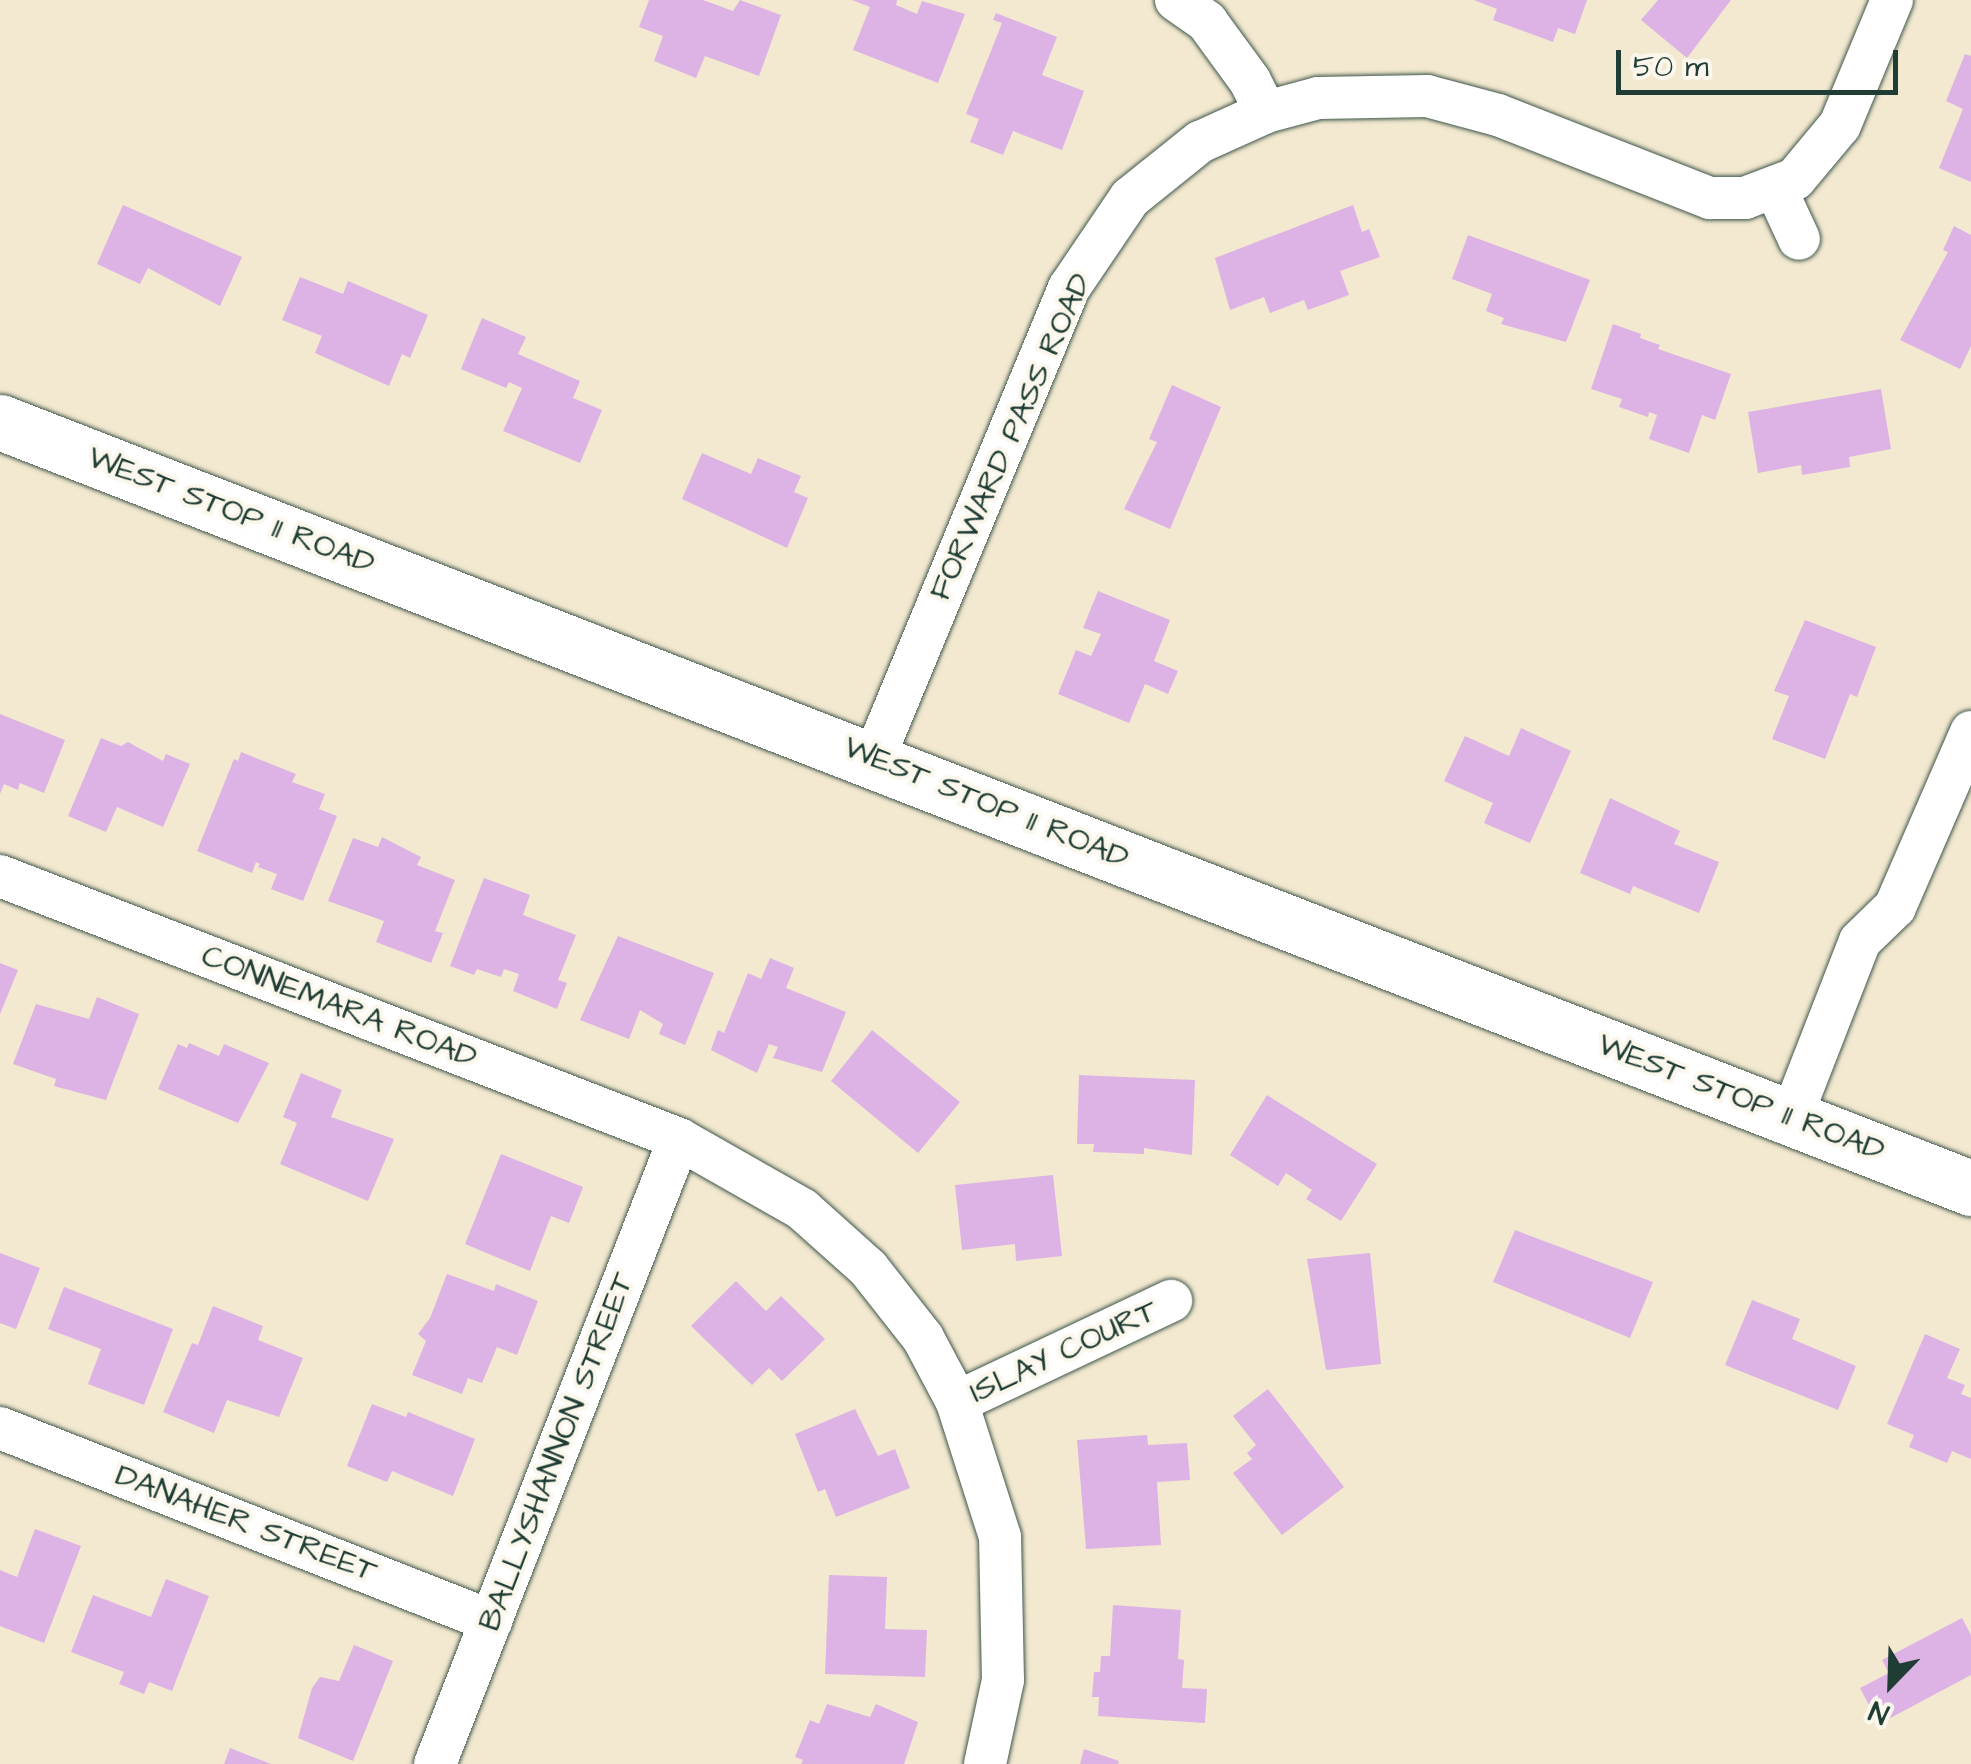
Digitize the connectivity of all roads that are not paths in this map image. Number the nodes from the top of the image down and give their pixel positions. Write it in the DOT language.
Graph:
graph roads {
  1 [pos="1176,0"];
  2 [pos="1892,0"];
  3 [pos="1266,112"];
  4 [pos="1775,187"];
  5 [pos="1799,239"];
  6 [pos="0,422"];
  7 [pos="1971,732"];
  8 [pos="874,758"];
  9 [pos="0,876"];
  10 [pos="1791,1118"];
  11 [pos="678,1139"];
  12 [pos="1971,1188"];
  13 [pos="1171,1302"];
  14 [pos="957,1402"];
  15 [pos="0,1428"];
  16 [pos="491,1621"];
  17 [pos="435,1764"];
  18 [pos="985,1764"];
  1 -- 3 [label="street"];
  2 -- 4 [label="street, FORWARD PASS ROAD"];
  3 -- 4 [label="street, FORWARD PASS ROAD"];
  3 -- 8 [label="street, FORWARD PASS ROAD"];
  4 -- 5 [label="street"];
  6 -- 8 [label="main road, WEST STOP 11 ROAD"];
  7 -- 10 [label="street"];
  8 -- 10 [label="main road, WEST STOP 11 ROAD"];
  9 -- 11 [label="street, CONNEMARA ROAD"];
  10 -- 12 [label="main road, WEST STOP 11 ROAD"];
  11 -- 14 [label="street, CONNEMARA ROAD"];
  11 -- 16 [label="street, BALLYSHANNON STREET"];
  13 -- 14 [label="street, ISLAY COURT"];
  14 -- 18 [label="street, CONNEMARA ROAD"];
  15 -- 16 [label="street, DANAHER STREET"];
  16 -- 17 [label="street, BALLYSHANNON STREET"];
}
